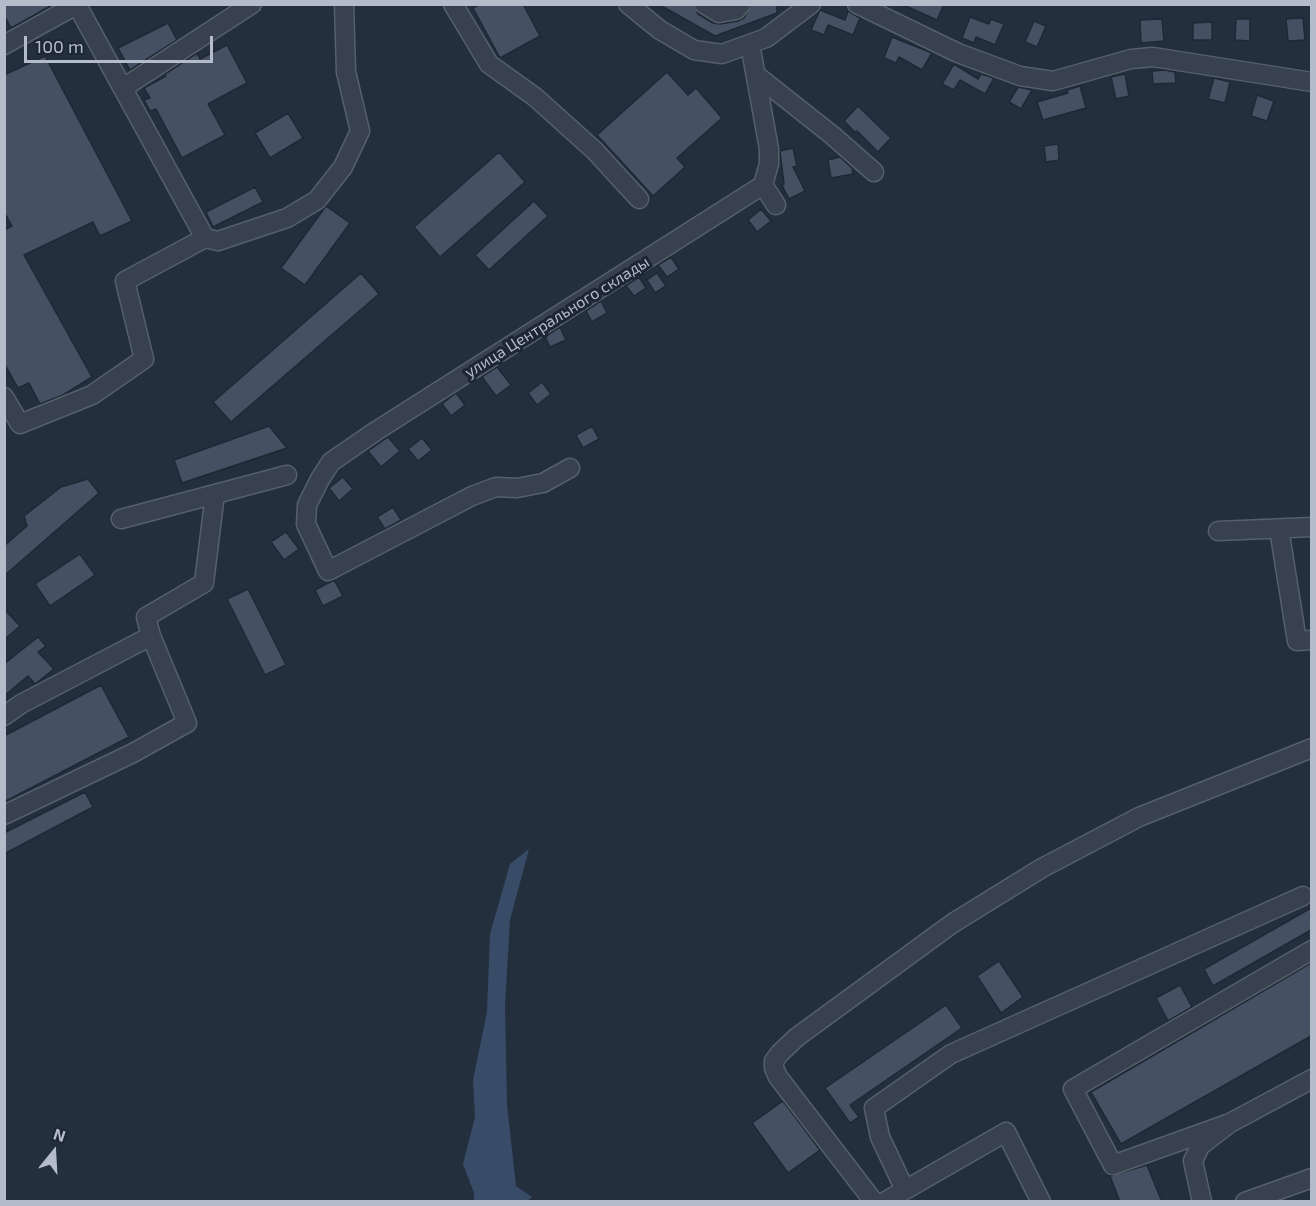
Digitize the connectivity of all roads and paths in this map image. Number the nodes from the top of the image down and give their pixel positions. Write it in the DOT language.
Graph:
graph roads {
  1 [pos="252,4"];
  2 [pos="344,4"];
  3 [pos="453,4"];
  4 [pos="628,4"];
  5 [pos="704,4"];
  6 [pos="741,4"];
  7 [pos="857,4"];
  8 [pos="77,5"];
  9 [pos="811,5"];
  10 [pos="750,44"];
  11 [pos="4,45"];
  12 [pos="756,75"];
  13 [pos="1311,82"];
  14 [pos="123,88"];
  15 [pos="874,172"];
  16 [pos="763,185"];
  17 [pos="639,199"];
  18 [pos="776,205"];
  19 [pos="205,238"];
  20 [pos="4,397"];
  21 [pos="570,468"];
  22 [pos="287,475"];
  23 [pos="215,494"];
  24 [pos="120,519"];
  25 [pos="1311,527"];
  26 [pos="1279,529"];
  27 [pos="1218,531"];
  28 [pos="151,636"];
  29 [pos="1311,640"];
  30 [pos="4,716"];
  31 [pos="1311,748"];
  32 [pos="4,815"];
  33 [pos="1303,896"];
  34 [pos="1311,950"];
  35 [pos="1311,1079"];
  36 [pos="1230,1123"];
  37 [pos="1311,1178"];
  38 [pos="905,1190"];
  39 [pos="874,1202"];
  40 [pos="884,1202"];
  41 [pos="1041,1202"];
  42 [pos="1202,1202"];
  43 [pos="1245,1202"];
  1 -- 14 [label="street"];
  2 -- 19 [label="street"];
  3 -- 17 [label="street"];
  4 -- 10 [label="street"];
  5 -- 6 [label="street"];
  7 -- 13 [label="street"];
  8 -- 11 [label="street"];
  8 -- 14 [label="street"];
  9 -- 10 [label="street"];
  10 -- 12 [label="street"];
  12 -- 15 [label="street"];
  12 -- 16 [label="street"];
  14 -- 19 [label="street"];
  16 -- 18 [label="street"];
  16 -- 21 [label="street, улица Центрального склады"];
  19 -- 20 [label="street"];
  22 -- 23 [label="street"];
  23 -- 24 [label="street"];
  23 -- 28 [label="street"];
  25 -- 26 [label="street"];
  26 -- 27 [label="street"];
  26 -- 29 [label="street"];
  28 -- 30 [label="street"];
  28 -- 32 [label="street"];
  31 -- 39 [label="street"];
  33 -- 38 [label="street"];
  34 -- 36 [label="street"];
  35 -- 36 [label="street"];
  36 -- 42 [label="street"];
  37 -- 43 [label="street"];
  38 -- 40 [label="street"];
  38 -- 41 [label="street"];
}
